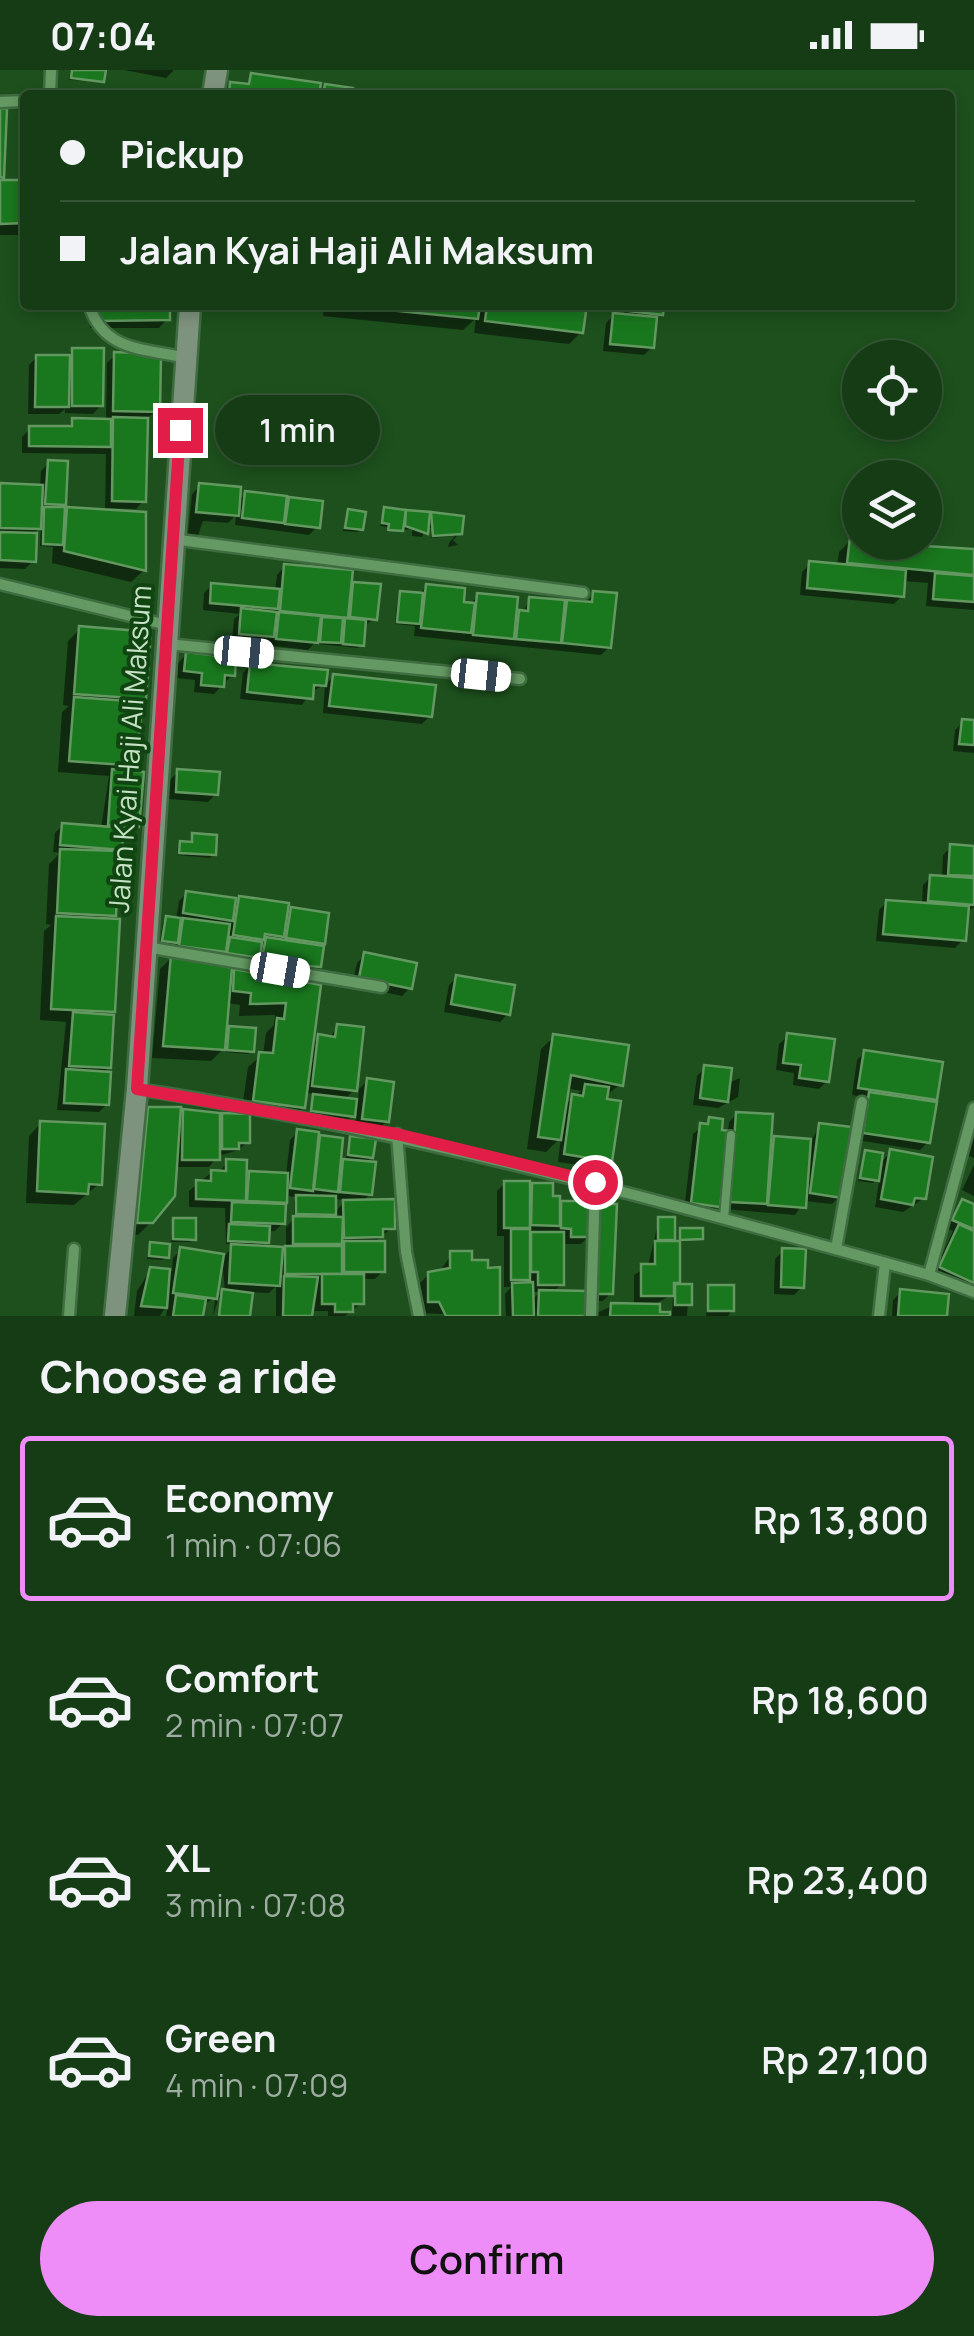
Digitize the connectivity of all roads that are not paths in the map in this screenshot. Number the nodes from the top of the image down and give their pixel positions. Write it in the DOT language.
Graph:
graph roads {
  1 [pos="91,310"];
  2 [pos="190,310"];
  3 [pos="186,358"];
  4 [pos="171,539"];
  5 [pos="0,584"];
  6 [pos="583,592"];
  7 [pos="166,634"];
  8 [pos="520,679"];
  9 [pos="145,947"];
  10 [pos="382,987"];
  11 [pos="137,1089"];
  12 [pos="862,1102"];
  13 [pos="974,1108"];
  14 [pos="397,1134"];
  15 [pos="731,1135"];
  16 [pos="595,1182"];
  17 [pos="724,1218"];
  18 [pos="74,1249"];
  19 [pos="836,1249"];
  20 [pos="885,1263"];
  21 [pos="929,1275"];
  22 [pos="974,1292"];
  23 [pos="70,1316"];
  24 [pos="115,1316"];
  25 [pos="419,1316"];
  26 [pos="591,1316"];
  27 [pos="879,1316"];
  1 -- 3 [label="street"];
  2 -- 3 [label="street, Jalan Kyai Haji Ali Maksum"];
  3 -- 4 [label="street, Jalan Kyai Haji Ali Maksum"];
  4 -- 6 [label="street"];
  4 -- 7 [label="street, Jalan Kyai Haji Ali Maksum"];
  5 -- 7 [label="street"];
  7 -- 8 [label="street"];
  7 -- 9 [label="street, Jalan Kyai Haji Ali Maksum"];
  9 -- 10 [label="street"];
  9 -- 11 [label="street, Jalan Kyai Haji Ali Maksum"];
  11 -- 14 [label="street"];
  11 -- 24 [label="street, Jalan Kyai Haji Ali Maksum"];
  12 -- 19 [label="street"];
  13 -- 21 [label="street"];
  14 -- 16 [label="street"];
  14 -- 25 [label="street"];
  15 -- 17 [label="lane"];
  16 -- 17 [label="street"];
  16 -- 26 [label="street"];
  17 -- 19 [label="street"];
  18 -- 23 [label="street"];
  19 -- 20 [label="street"];
  20 -- 21 [label="street"];
  20 -- 27 [label="street"];
  21 -- 22 [label="street"];
}
